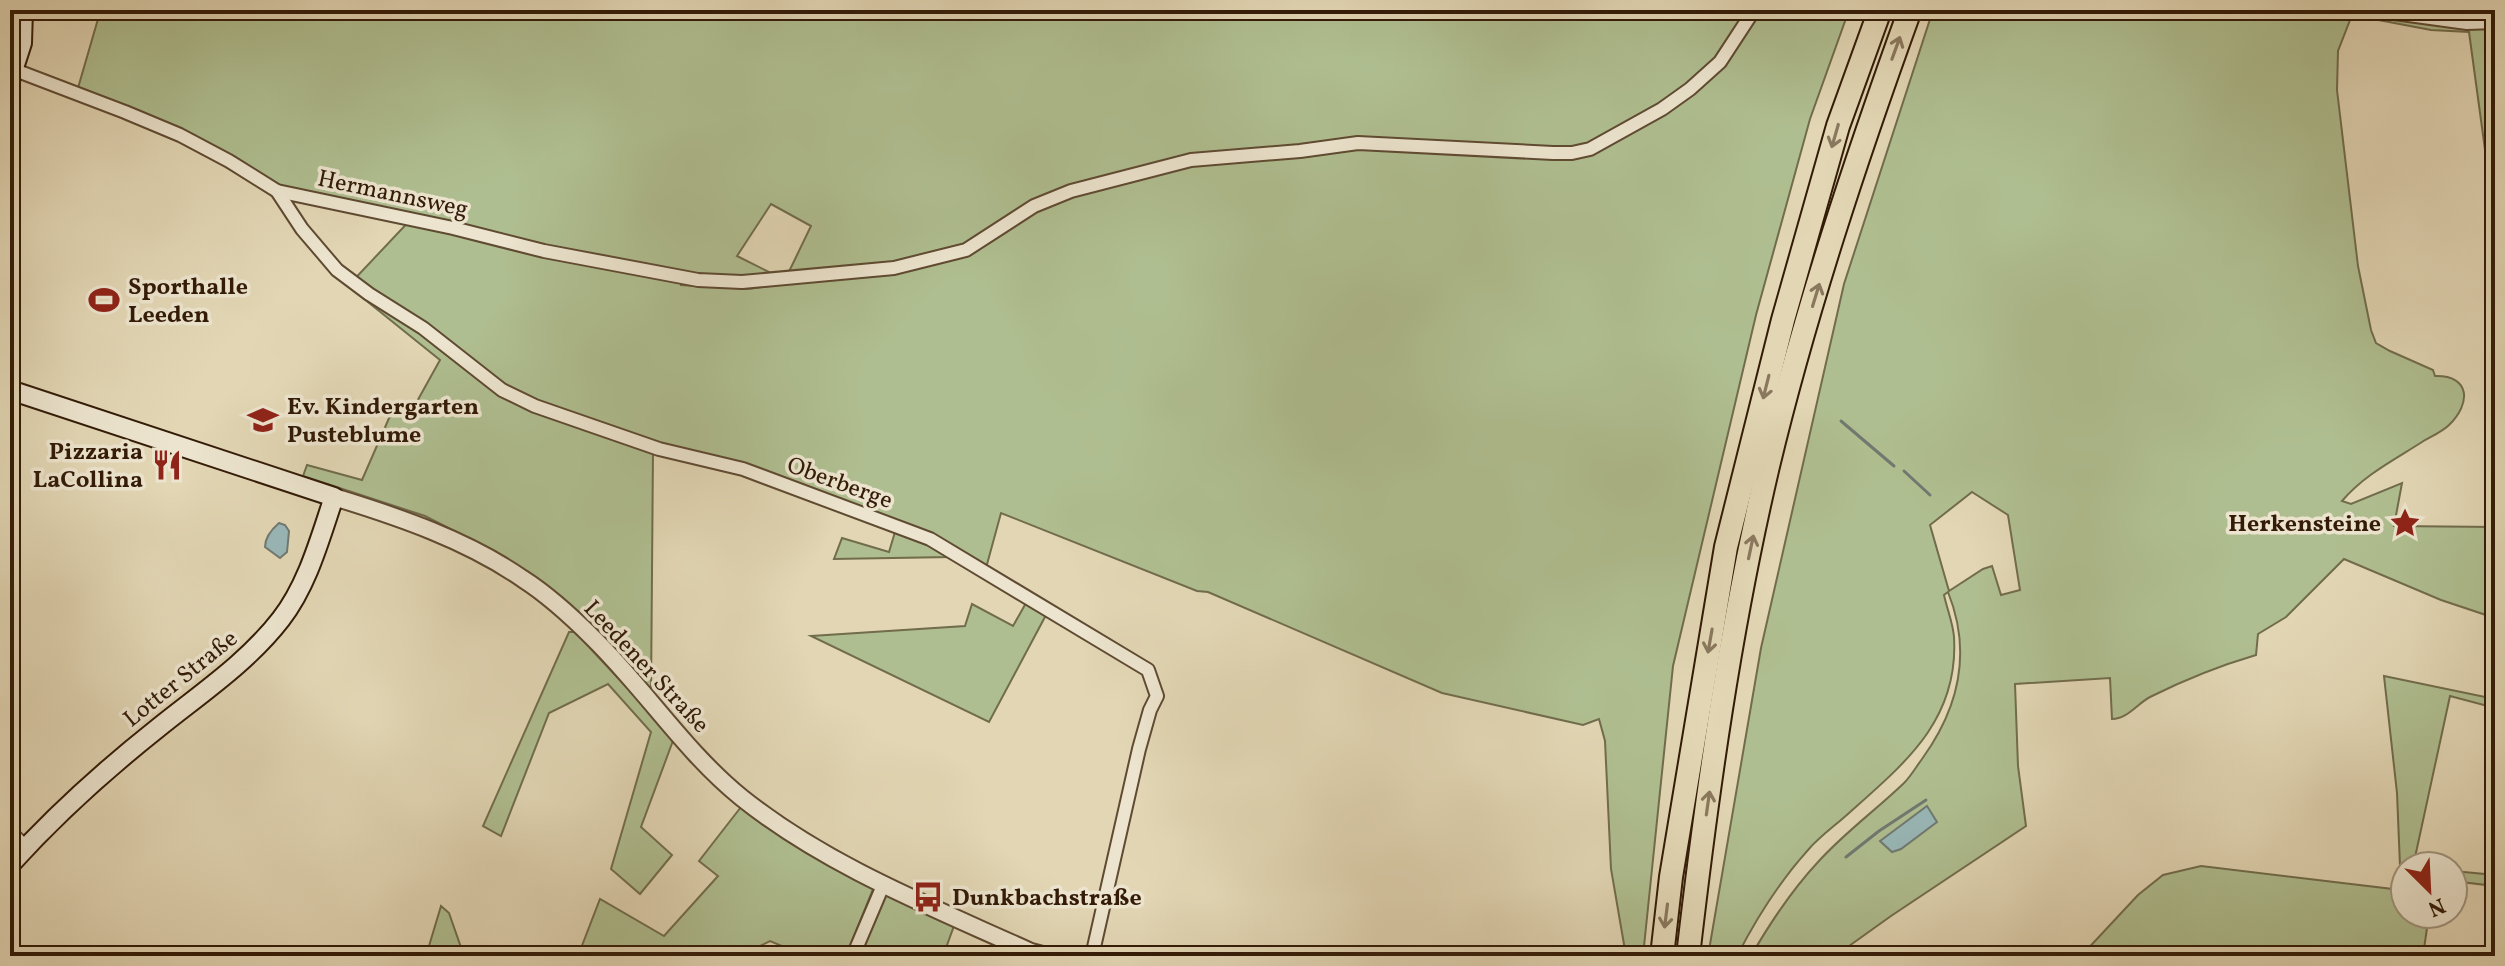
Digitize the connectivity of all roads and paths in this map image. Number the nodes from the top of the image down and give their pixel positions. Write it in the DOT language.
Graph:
graph roads {
  1 [pos="23,10"];
  2 [pos="1754,10"];
  3 [pos="1880,10"];
  4 [pos="1910,10"];
  5 [pos="2372,10"];
  6 [pos="2495,22"];
  7 [pos="12,75"];
  8 [pos="277,191"];
  9 [pos="10,390"];
  10 [pos="334,497"];
  11 [pos="10,832"];
  12 [pos="26,847"];
  13 [pos="10,865"];
  14 [pos="884,883"];
  15 [pos="853,956"];
  16 [pos="1046,956"];
  17 [pos="1092,956"];
  18 [pos="1662,956"];
  19 [pos="1688,956"];
  1 -- 7 [label="main road"];
  2 -- 8 [label="street, Hermannsweg"];
  3 -- 18 [label="highway, one-way"];
  19 -- 4 [label="highway, one-way"];
  5 -- 6 [label="street"];
  7 -- 8 [label="street, Hermannsweg"];
  8 -- 17 [label="street, Oberberge"];
  9 -- 10 [label="main road, Leedener Straße"];
  10 -- 12 [label="main road, Lotter Straße"];
  10 -- 14 [label="street, Leedener Straße"];
  11 -- 12 [label="street"];
  12 -- 13 [label="main road, Lotter Straße"];
  14 -- 15 [label="street"];
  14 -- 16 [label="street, Leedener Straße"];
}
